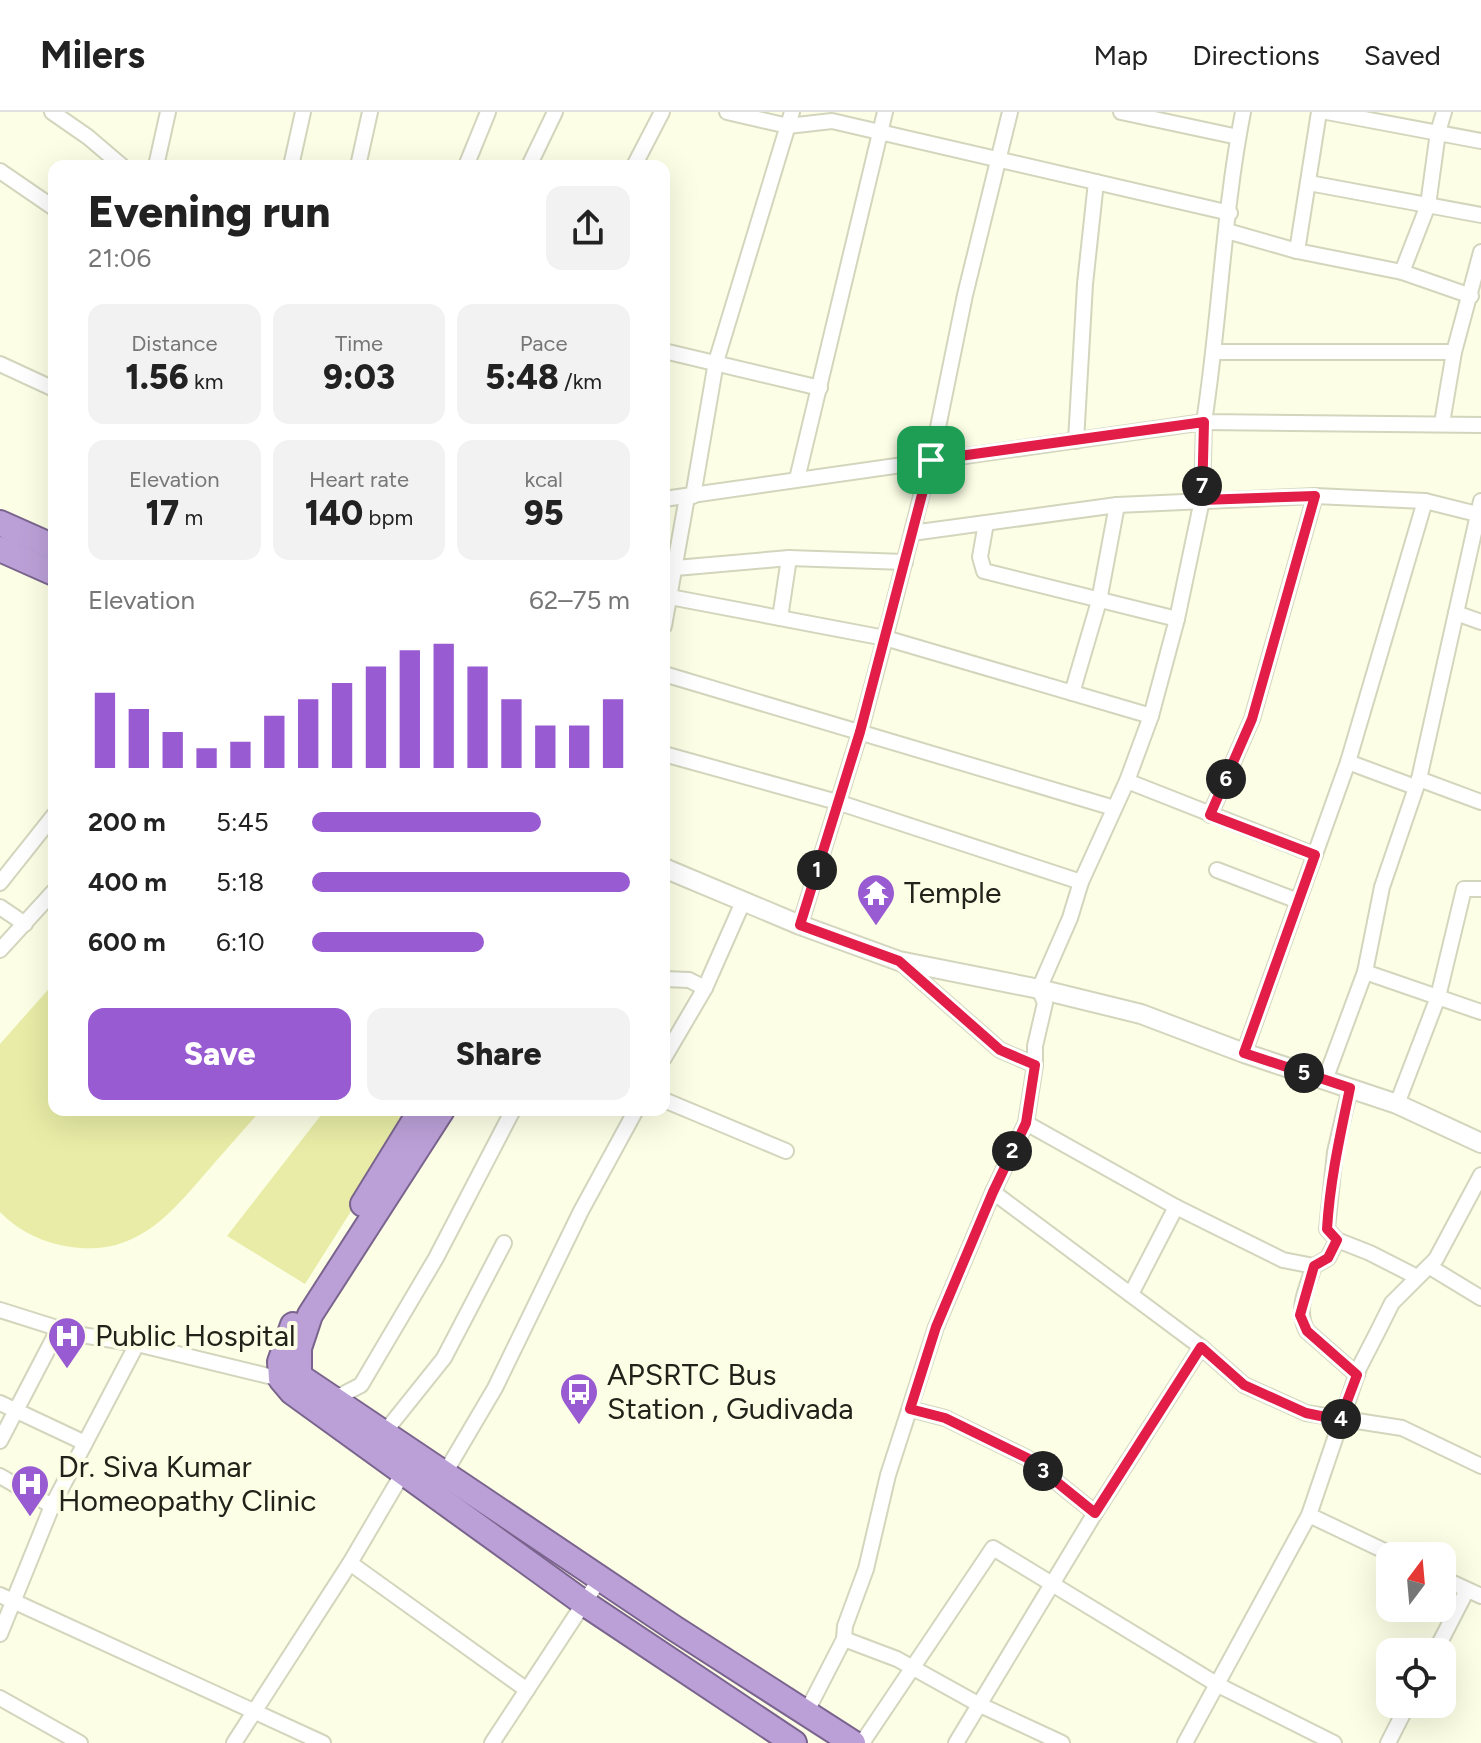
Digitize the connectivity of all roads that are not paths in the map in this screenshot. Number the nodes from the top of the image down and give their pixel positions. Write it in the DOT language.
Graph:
graph roads {
  1 [pos="52,112"];
  2 [pos="168,112"];
  3 [pos="303,112"];
  4 [pos="370,112"];
  5 [pos="488,112"];
  6 [pos="555,112"];
  7 [pos="662,112"];
  8 [pos="727,112"];
  9 [pos="885,112"];
  10 [pos="1010,112"];
  11 [pos="1121,112"];
  12 [pos="1243,112"];
  13 [pos="1319,112"];
  14 [pos="1327,112"];
  15 [pos="1444,112"];
  16 [pos="1383,118"];
  17 [pos="790,119"];
  18 [pos="880,131"];
  19 [pos="1438,132"];
  20 [pos="1238,137"];
  21 [pos="1481,141"];
  22 [pos="998,159"];
  23 [pos="115,160"];
  24 [pos="157,160"];
  25 [pos="292,160"];
  26 [pos="359,160"];
  27 [pos="468,160"];
  28 [pos="532,160"];
  29 [pos="637,160"];
  30 [pos="0,171"];
  31 [pos="1096,182"];
  32 [pos="1309,183"];
  33 [pos="48,204"];
  34 [pos="1428,205"];
  35 [pos="1230,213"];
  36 [pos="1481,215"];
  37 [pos="1227,231"];
  38 [pos="1297,251"];
  39 [pos="1481,252"];
  40 [pos="1402,272"];
  41 [pos="1471,296"];
  42 [pos="670,352"];
  43 [pos="1215,352"];
  44 [pos="1454,352"];
  45 [pos="716,362"];
  46 [pos="0,364"];
  47 [pos="48,386"];
  48 [pos="820,388"];
  49 [pos="1204,422"];
  50 [pos="1442,423"];
  51 [pos="1481,425"];
  52 [pos="1076,441"];
  53 [pos="931,460"];
  54 [pos="797,479"];
  55 [pos="690,496"];
  56 [pos="1315,496"];
  57 [pos="670,498"];
  58 [pos="1202,500"];
  59 [pos="1425,501"];
  60 [pos="1117,505"];
  61 [pos="1480,510"];
  62 [pos="0,523"];
  63 [pos="986,523"];
  64 [pos="912,533"];
  65 [pos="48,544"];
  66 [pos="0,549"];
  67 [pos="789,558"];
  68 [pos="905,562"];
  69 [pos="676,568"];
  70 [pos="48,570"];
  71 [pos="670,597"];
  72 [pos="1099,601"];
  73 [pos="1456,613"];
  74 [pos="780,618"];
  75 [pos="1177,619"];
  76 [pos="1481,622"];
  77 [pos="885,638"];
  78 [pos="670,676"];
  79 [pos="1072,693"];
  80 [pos="1151,716"];
  81 [pos="860,732"];
  82 [pos="670,756"];
  83 [pos="1348,762"];
  84 [pos="1127,781"];
  85 [pos="1417,783"];
  86 [pos="837,802"];
  87 [pos="1481,802"];
  88 [pos="1114,808"];
  89 [pos="1210,815"];
  90 [pos="48,823"];
  91 [pos="1315,855"];
  92 [pos="1217,870"];
  93 [pos="670,871"];
  94 [pos="1081,882"];
  95 [pos="0,883"];
  96 [pos="1481,889"];
  97 [pos="48,898"];
  98 [pos="1298,901"];
  99 [pos="743,902"];
  100 [pos="0,907"];
  101 [pos="25,924"];
  102 [pos="800,925"];
  103 [pos="0,950"];
  104 [pos="899,961"];
  105 [pos="1365,972"];
  106 [pos="670,979"];
  107 [pos="705,988"];
  108 [pos="1039,989"];
  109 [pos="1438,997"];
  110 [pos="1481,1012"];
  111 [pos="670,1048"];
  112 [pos="1244,1053"];
  113 [pos="1035,1065"];
  114 [pos="1325,1080"];
  115 [pos="1350,1088"];
  116 [pos="670,1103"];
  117 [pos="1397,1104"];
  118 [pos="417,1116"];
  119 [pos="438,1116"];
  120 [pos="510,1116"];
  121 [pos="633,1116"];
  122 [pos="1026,1123"];
  123 [pos="1481,1143"];
  124 [pos="786,1151"];
  125 [pos="1481,1175"];
  126 [pos="993,1192"];
  127 [pos="1176,1207"];
  128 [pos="1337,1240"];
  129 [pos="504,1243"];
  130 [pos="1314,1266"];
  131 [pos="1430,1267"];
  132 [pos="1417,1277"];
  133 [pos="1131,1294"];
  134 [pos="1481,1298"];
  135 [pos="0,1310"];
  136 [pos="59,1328"];
  137 [pos="137,1344"];
  138 [pos="1201,1347"];
  139 [pos="1357,1375"];
  140 [pos="281,1379"];
  141 [pos="334,1399"];
  142 [pos="0,1403"];
  143 [pos="910,1409"];
  144 [pos="16,1411"];
  145 [pos="1340,1420"];
  146 [pos="384,1433"];
  147 [pos="0,1441"];
  148 [pos="85,1443"];
  149 [pos="1481,1466"];
  150 [pos="404,1471"];
  151 [pos="0,1476"];
  152 [pos="439,1483"];
  153 [pos="52,1506"];
  154 [pos="1095,1513"];
  155 [pos="1309,1515"];
  156 [pos="1376,1547"];
  157 [pos="350,1563"];
  158 [pos="601,1577"];
  159 [pos="1053,1584"];
  160 [pos="1456,1585"];
  161 [pos="1467,1590"];
  162 [pos="0,1595"];
  163 [pos="1481,1596"];
  164 [pos="14,1603"];
  165 [pos="584,1603"];
  166 [pos="0,1634"];
  167 [pos="1442,1638"];
  168 [pos="844,1639"];
  169 [pos="913,1669"];
  170 [pos="1218,1685"];
  171 [pos="527,1690"];
  172 [pos="0,1698"];
  173 [pos="978,1704"];
  174 [pos="254,1710"];
  175 [pos="806,1713"];
  176 [pos="1401,1718"];
  177 [pos="1314,1739"];
  178 [pos="80,1743"];
  179 [pos="234,1743"];
  180 [pos="323,1743"];
  181 [pos="492,1743"];
  182 [pos="794,1743"];
  183 [pos="853,1743"];
  184 [pos="862,1743"];
  185 [pos="956,1743"];
  186 [pos="1062,1743"];
  187 [pos="1185,1743"];
  188 [pos="1334,1743"];
  189 [pos="1388,1743"];
  1 -- 23 [label="street"];
  2 -- 24 [label="street"];
  3 -- 25 [label="street"];
  4 -- 26 [label="street"];
  5 -- 27 [label="street"];
  6 -- 28 [label="street"];
  7 -- 29 [label="street"];
  8 -- 17 [label="street"];
  9 -- 18 [label="street"];
  10 -- 22 [label="street"];
  11 -- 20 [label="street"];
  12 -- 20 [label="street"];
  13 -- 32 [label="street"];
  14 -- 16 [label="street"];
  15 -- 19 [label="street"];
  16 -- 19 [label="street"];
  17 -- 18 [label="street"];
  17 -- 45 [label="street"];
  18 -- 22 [label="street"];
  18 -- 48 [label="street"];
  19 -- 21 [label="street"];
  19 -- 34 [label="street"];
  20 -- 35 [label="street"];
  22 -- 31 [label="street"];
  22 -- 53 [label="street"];
  30 -- 33 [label="street"];
  31 -- 35 [label="street"];
  31 -- 52 [label="street"];
  32 -- 34 [label="street"];
  32 -- 38 [label="street"];
  34 -- 36 [label="street"];
  34 -- 40 [label="street"];
  35 -- 37 [label="street"];
  37 -- 38 [label="street"];
  37 -- 43 [label="street"];
  38 -- 40 [label="street"];
  39 -- 41 [label="street"];
  40 -- 41 [label="street"];
  41 -- 44 [label="street"];
  42 -- 45 [label="street"];
  43 -- 44 [label="street"];
  43 -- 49 [label="street"];
  44 -- 50 [label="street"];
  45 -- 48 [label="street"];
  45 -- 55 [label="street"];
  46 -- 47 [label="street"];
  48 -- 54 [label="street"];
  49 -- 50 [label="street"];
  49 -- 52 [label="street"];
  49 -- 58 [label="street"];
  50 -- 51 [label="street"];
  52 -- 53 [label="street"];
  53 -- 54 [label="street"];
  53 -- 64 [label="street"];
  54 -- 55 [label="street"];
  55 -- 57 [label="street"];
  55 -- 69 [label="street"];
  56 -- 58 [label="street"];
  56 -- 59 [label="street"];
  56 -- 89 [label="street"];
  58 -- 60 [label="street"];
  58 -- 75 [label="street"];
  59 -- 61 [label="street"];
  59 -- 83 [label="street"];
  60 -- 63 [label="street"];
  60 -- 72 [label="street"];
  61 -- 73 [label="street"];
  62 -- 65 [label="highway"];
  63 -- 64 [label="street"];
  63 -- 72 [label="street"];
  64 -- 68 [label="street"];
  66 -- 70 [label="highway"];
  67 -- 68 [label="street"];
  67 -- 69 [label="street"];
  67 -- 74 [label="street"];
  68 -- 77 [label="street"];
  69 -- 71 [label="street"];
  71 -- 74 [label="street"];
  72 -- 75 [label="street"];
  72 -- 79 [label="street"];
  73 -- 76 [label="street"];
  73 -- 85 [label="street"];
  74 -- 77 [label="street"];
  75 -- 80 [label="street"];
  77 -- 79 [label="street"];
  77 -- 81 [label="street"];
  78 -- 81 [label="street"];
  79 -- 80 [label="street"];
  80 -- 84 [label="street"];
  81 -- 86 [label="street"];
  81 -- 88 [label="street"];
  82 -- 86 [label="street"];
  83 -- 85 [label="street"];
  83 -- 91 [label="street"];
  84 -- 88 [label="street"];
  84 -- 89 [label="street"];
  85 -- 87 [label="street"];
  85 -- 105 [label="street"];
  86 -- 94 [label="street"];
  86 -- 102 [label="street"];
  88 -- 94 [label="street"];
  89 -- 91 [label="street"];
  90 -- 95 [label="street"];
  91 -- 98 [label="street"];
  92 -- 98 [label="street"];
  93 -- 99 [label="street"];
  94 -- 108 [label="street"];
  96 -- 109 [label="street"];
  97 -- 101 [label="street"];
  98 -- 112 [label="street"];
  99 -- 102 [label="street"];
  99 -- 107 [label="street"];
  100 -- 101 [label="street"];
  101 -- 103 [label="street"];
  102 -- 104 [label="street"];
  104 -- 108 [label="street"];
  104 -- 113 [label="street"];
  105 -- 109 [label="street"];
  105 -- 114 [label="street"];
  106 -- 107 [label="street"];
  107 -- 111 [label="street"];
  108 -- 112 [label="street"];
  108 -- 113 [label="street"];
  109 -- 110 [label="street"];
  109 -- 117 [label="street"];
  112 -- 114 [label="street"];
  113 -- 122 [label="street"];
  114 -- 115 [label="street"];
  115 -- 117 [label="street"];
  115 -- 128 [label="street"];
  116 -- 124 [label="street"];
  117 -- 123 [label="street"];
  118 -- 140 [label="highway"];
  119 -- 141 [label="highway"];
  120 -- 141 [label="street"];
  121 -- 152 [label="street"];
  122 -- 126 [label="street"];
  122 -- 127 [label="street"];
  125 -- 131 [label="street"];
  126 -- 133 [label="street"];
  126 -- 143 [label="street"];
  127 -- 130 [label="street"];
  127 -- 133 [label="street"];
  128 -- 130 [label="street"];
  128 -- 132 [label="street"];
  129 -- 146 [label="street"];
  130 -- 139 [label="street"];
  131 -- 132 [label="street"];
  131 -- 134 [label="street"];
  132 -- 139 [label="street"];
  133 -- 138 [label="street"];
  135 -- 136 [label="street"];
  136 -- 137 [label="street"];
  136 -- 144 [label="street"];
  137 -- 140 [label="street"];
  137 -- 148 [label="street"];
  138 -- 145 [label="street"];
  138 -- 154 [label="street"];
  139 -- 145 [label="street"];
  140 -- 150 [label="highway"];
  141 -- 146 [label="highway"];
  142 -- 144 [label="street"];
  143 -- 154 [label="street"];
  143 -- 168 [label="street"];
  144 -- 147 [label="street"];
  144 -- 148 [label="street"];
  145 -- 149 [label="street"];
  145 -- 155 [label="street"];
  146 -- 152 [label="highway"];
  148 -- 153 [label="street"];
  150 -- 152 [label="highway"];
  150 -- 157 [label="street"];
  151 -- 153 [label="street"];
  152 -- 158 [label="highway"];
  152 -- 165 [label="highway"];
  153 -- 164 [label="street"];
  154 -- 159 [label="street"];
  155 -- 156 [label="street"];
  155 -- 170 [label="street"];
  157 -- 171 [label="street"];
  157 -- 174 [label="street"];
  158 -- 165 [label="street"];
  158 -- 175 [label="highway"];
  159 -- 169 [label="street"];
  159 -- 170 [label="street"];
  159 -- 173 [label="street"];
  160 -- 161 [label="street"];
  161 -- 163 [label="street"];
  161 -- 167 [label="street"];
  162 -- 164 [label="street"];
  164 -- 166 [label="street"];
  164 -- 174 [label="street"];
  165 -- 171 [label="street"];
  165 -- 182 [label="highway"];
  168 -- 169 [label="street"];
  168 -- 175 [label="street"];
  169 -- 173 [label="street"];
  169 -- 184 [label="street"];
  170 -- 177 [label="street"];
  170 -- 187 [label="street"];
  171 -- 181 [label="street"];
  172 -- 178 [label="street"];
  173 -- 185 [label="street"];
  173 -- 186 [label="street"];
  174 -- 179 [label="street"];
  174 -- 180 [label="street"];
  175 -- 183 [label="highway"];
  176 -- 189 [label="street"];
  177 -- 188 [label="street"];
}
